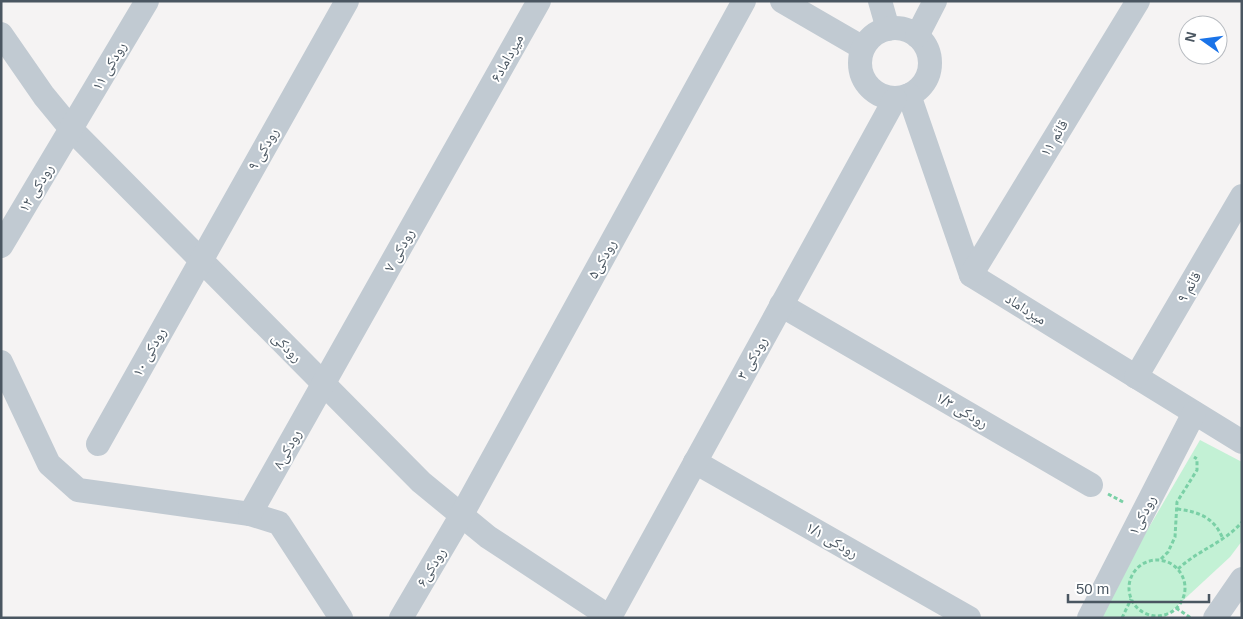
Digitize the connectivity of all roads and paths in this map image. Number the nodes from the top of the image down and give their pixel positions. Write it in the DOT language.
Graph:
graph roads {
  1 [pos="147,1"];
  2 [pos="347,1"];
  3 [pos="539,1"];
  4 [pos="744,1"];
  5 [pos="782,1"];
  6 [pos="880,1"];
  7 [pos="935,1"];
  8 [pos="1138,1"];
  9 [pos="888,29"];
  10 [pos="1,34"];
  11 [pos="917,36"];
  12 [pos="863,48"];
  13 [pos="902,97"];
  14 [pos="475,115"];
  15 [pos="72,130"];
  16 [pos="1242,196"];
  17 [pos="1,246"];
  18 [pos="200,260"];
  19 [pos="971,275"];
  20 [pos="781,305"];
  21 [pos="1,362"];
  22 [pos="1136,377"];
  23 [pos="323,384"];
  24 [pos="1194,413"];
  25 [pos="1242,442"];
  26 [pos="1179,443"];
  27 [pos="98,444"];
  28 [pos="695,462"];
  29 [pos="1092,485"];
  30 [pos="1177,509"];
  31 [pos="1143,513"];
  32 [pos="250,514"];
  33 [pos="461,516"];
  34 [pos="1242,522"];
  35 [pos="1223,539"];
  36 [pos="1161,560"];
  37 [pos="1178,569"];
  38 [pos="1242,578"];
  39 [pos="1131,598"];
  40 [pos="1176,608"];
  41 [pos="581,610"];
  42 [pos="1147,616"];
  43 [pos="1220,616"];
  44 [pos="610,617"];
  45 [pos="341,618"];
  46 [pos="401,618"];
  47 [pos="969,618"];
  48 [pos="1089,618"];
  49 [pos="1122,618"];
  50 [pos="1191,618"];
  1 -- 15 [label="street, رودکی ۱۱"];
  2 -- 18 [label="street, رودکی ۹"];
  3 -- 14 [label="street, میرداماد۶"];
  4 -- 33 [label="street, رودکی۵"];
  5 -- 12 [label="street"];
  6 -- 9 [label="street"];
  7 -- 11 [label="street"];
  8 -- 19 [label="street, قائم ۱۱"];
  9 -- 11 [label="street"];
  9 -- 12 [label="street"];
  10 -- 15 [label="street, رودکی"];
  11 -- 13 [label="street"];
  12 -- 13 [label="street"];
  13 -- 19 [label="street"];
  13 -- 20 [label="street, رودکی ۳"];
  14 -- 23 [label="street, رودکی ۷"];
  15 -- 17 [label="street, رودکی ۱۲"];
  15 -- 18 [label="street, رودکی"];
  16 -- 22 [label="street, قائم ۹"];
  18 -- 23 [label="street, رودکی"];
  18 -- 27 [label="street, رودکی ۱۰"];
  19 -- 22 [label="street, میرداماد"];
  20 -- 28 [label="street, رودکی ۳"];
  20 -- 29 [label="street, رودکی ۱/۳"];
  21 -- 32 [label="street"];
  22 -- 24 [label="street, میرداماد"];
  23 -- 32 [label="street, رودکی۸"];
  23 -- 33 [label="street, رودکی"];
  24 -- 25 [label="street, میرداماد"];
  24 -- 26 [label="street, رودکی۱"];
  26 -- 30 [label="path"];
  26 -- 31 [label="street, رودکی۱"];
  28 -- 44 [label="street, رودکی ۳"];
  28 -- 47 [label="street, رودکی ۱/۱"];
  29 -- 31 [label="path"];
  30 -- 35 [label="path"];
  30 -- 36 [label="path"];
  31 -- 48 [label="street, رودکی۱"];
  32 -- 45 [label="street"];
  33 -- 41 [label="street, رودکی"];
  33 -- 46 [label="street, رودکی۶"];
  34 -- 35 [label="path"];
  35 -- 37 [label="path"];
  36 -- 37 [label="path"];
  36 -- 39 [label="path"];
  37 -- 40 [label="path"];
  38 -- 43 [label="street"];
  39 -- 42 [label="path"];
  39 -- 49 [label="path"];
  40 -- 42 [label="path"];
  40 -- 50 [label="path"];
  41 -- 44 [label="street, رودکی"];
}
